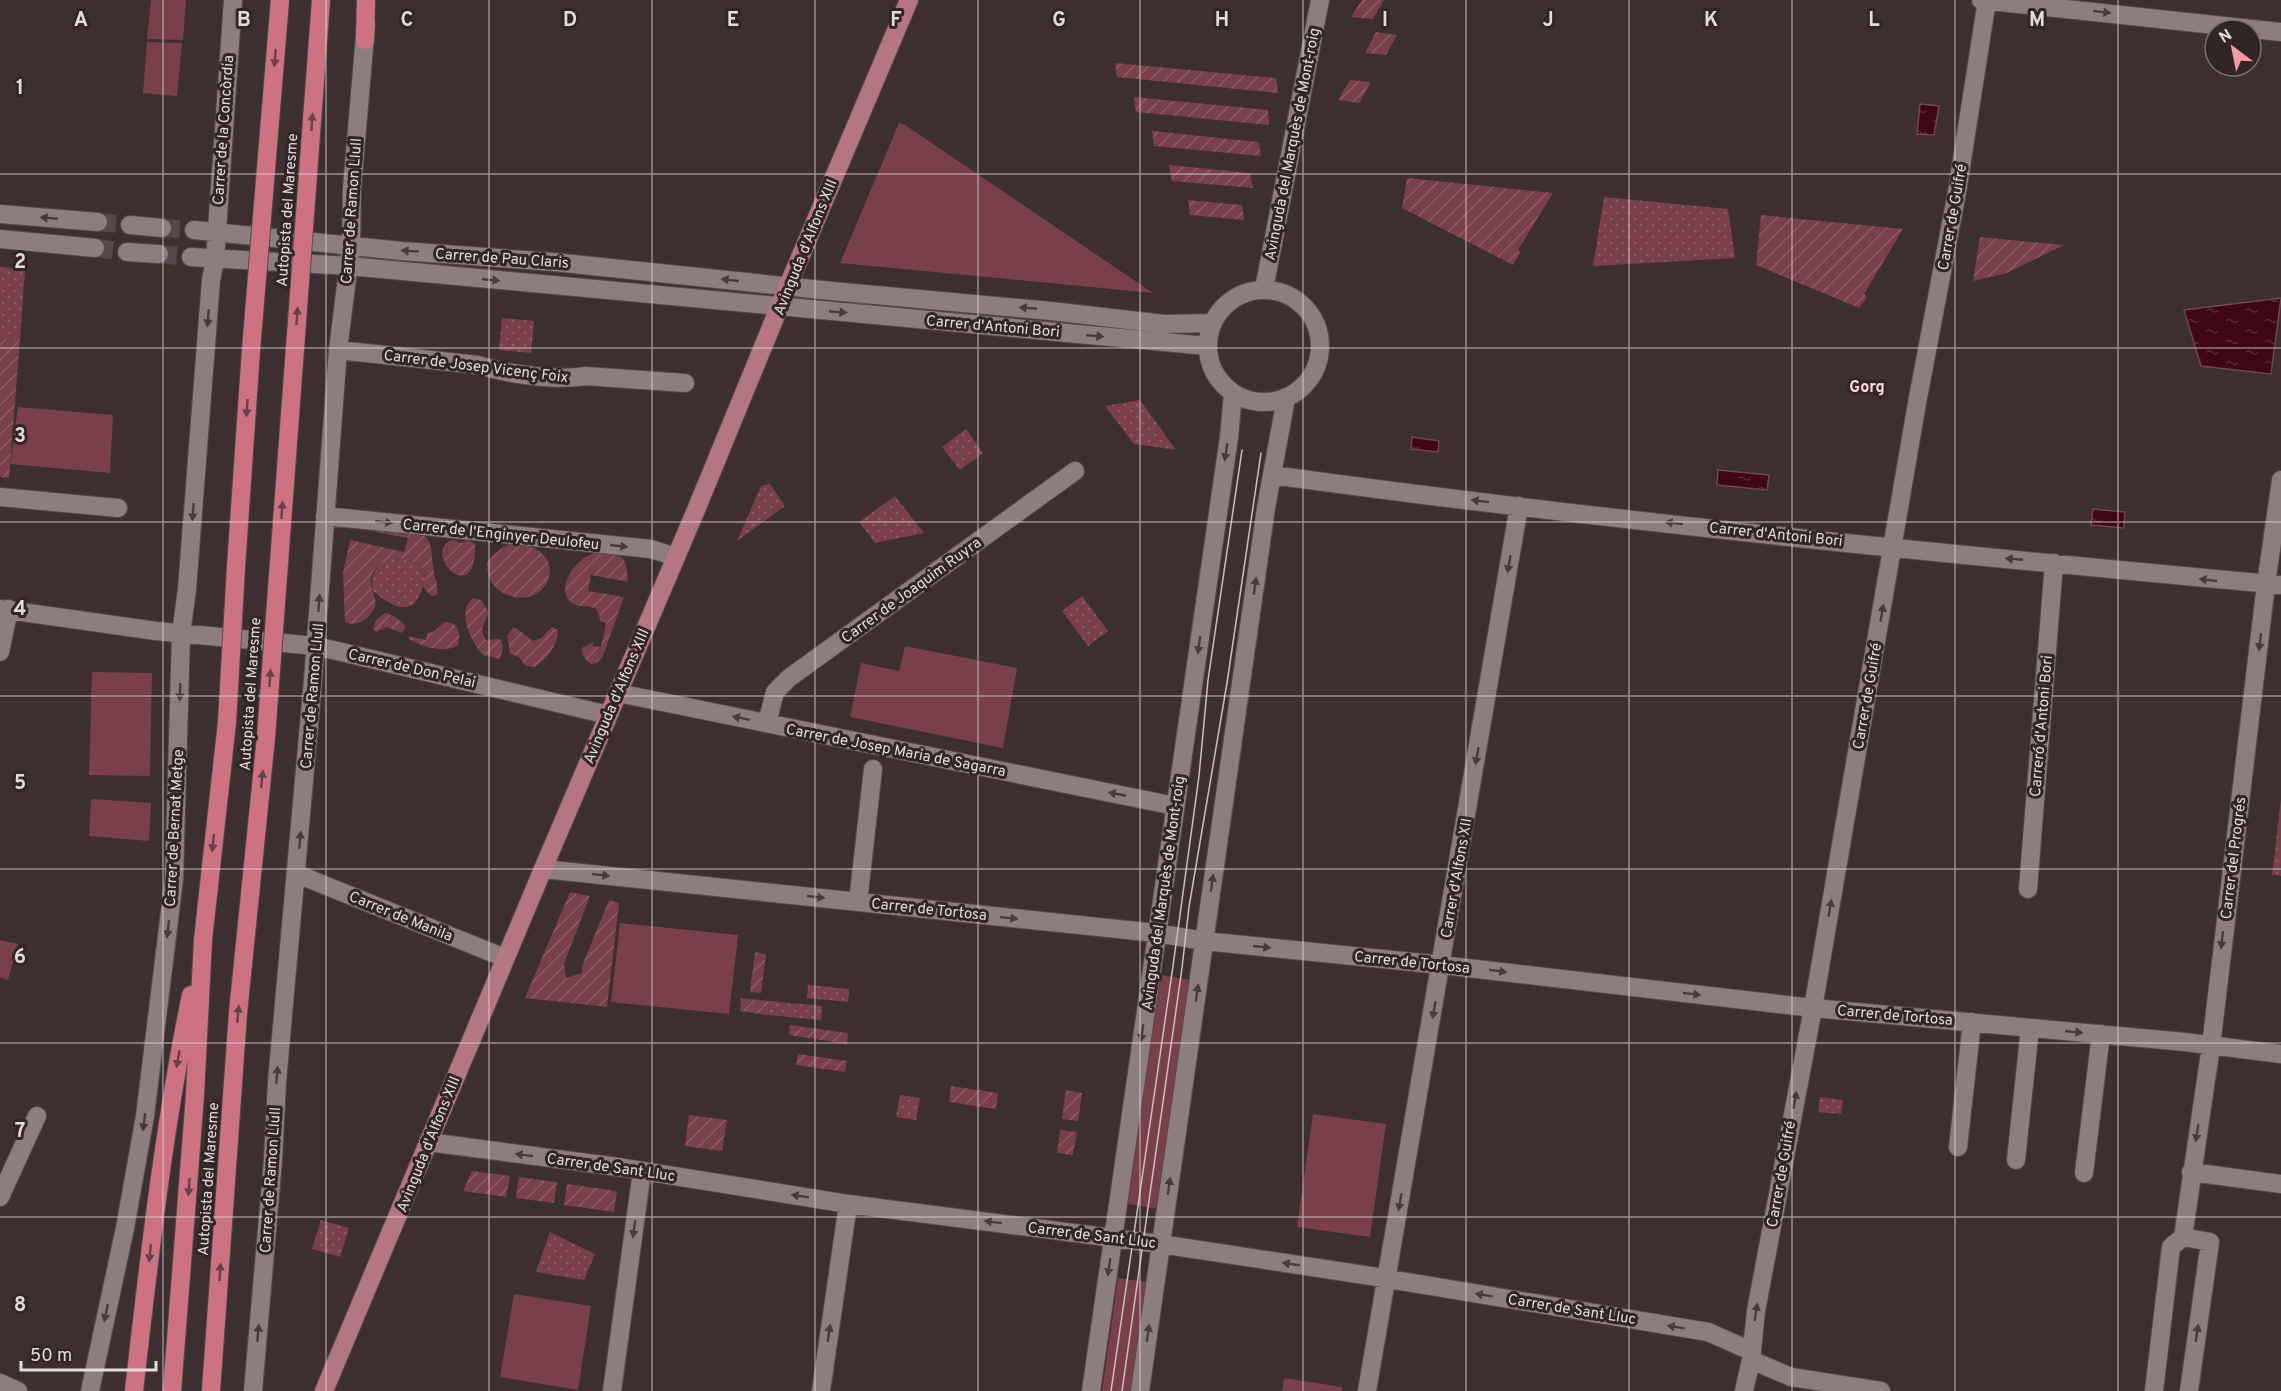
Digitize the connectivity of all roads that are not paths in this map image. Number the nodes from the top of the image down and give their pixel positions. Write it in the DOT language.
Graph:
graph roads {
  1 [pos="233,0"];
  2 [pos="280,0"];
  3 [pos="321,0"];
  4 [pos="367,0"];
  5 [pos="909,0"];
  6 [pos="1320,0"];
  7 [pos="1981,0"];
  8 [pos="1987,0"];
  9 [pos="2281,32"];
  10 [pos="365,40"];
  11 [pos="0,214"];
  12 [pos="98,222"];
  13 [pos="129,225"];
  14 [pos="162,228"];
  15 [pos="194,230"];
  16 [pos="216,233"];
  17 [pos="0,239"];
  18 [pos="351,246"];
  19 [pos="95,248"];
  20 [pos="127,252"];
  21 [pos="159,254"];
  22 [pos="191,257"];
  23 [pos="215,260"];
  24 [pos="349,266"];
  25 [pos="788,286"];
  26 [pos="1264,289"];
  27 [pos="780,306"];
  28 [pos="1212,323"];
  29 [pos="1207,346"];
  30 [pos="338,350"];
  31 [pos="685,383"];
  32 [pos="1233,394"];
  33 [pos="1286,398"];
  34 [pos="1075,471"];
  35 [pos="1272,475"];
  36 [pos="2281,480"];
  37 [pos="0,497"];
  38 [pos="1519,506"];
  39 [pos="118,508"];
  40 [pos="325,516"];
  41 [pos="1893,546"];
  42 [pos="676,557"];
  43 [pos="2054,563"];
  44 [pos="2274,584"];
  45 [pos="5,609"];
  46 [pos="181,634"];
  47 [pos="316,646"];
  48 [pos="0,652"];
  49 [pos="618,693"];
  50 [pos="608,715"];
  51 [pos="767,723"];
  52 [pos="873,769"];
  53 [pos="1175,806"];
  54 [pos="543,869"];
  55 [pos="297,874"];
  56 [pos="2028,889"];
  57 [pos="858,902"];
  58 [pos="1156,933"];
  59 [pos="202,940"];
  60 [pos="1204,940"];
  61 [pos="505,958"];
  62 [pos="1442,965"];
  63 [pos="1813,1008"];
  64 [pos="1972,1023"];
  65 [pos="2030,1028"];
  66 [pos="2101,1034"];
  67 [pos="2211,1046"];
  68 [pos="2281,1054"];
  69 [pos="37,1116"];
  70 [pos="428,1142"];
  71 [pos="1958,1148"];
  72 [pos="2016,1160"];
  73 [pos="642,1171"];
  74 [pos="2191,1172"];
  75 [pos="2084,1173"];
  76 [pos="2281,1184"];
  77 [pos="0,1197"];
  78 [pos="848,1204"];
  79 [pos="2183,1237"];
  80 [pos="1114,1239"];
  81 [pos="1160,1244"];
  82 [pos="1387,1279"];
  83 [pos="1751,1356"];
  84 [pos="0,1383"];
  85 [pos="18,1391"];
  86 [pos="90,1391"];
  87 [pos="134,1391"];
  88 [pos="172,1391"];
  89 [pos="211,1391"];
  90 [pos="253,1391"];
  91 [pos="324,1391"];
  92 [pos="612,1391"];
  93 [pos="821,1391"];
  94 [pos="1091,1391"];
  95 [pos="1140,1391"];
  96 [pos="1367,1391"];
  97 [pos="1744,1391"];
  98 [pos="1881,1391"];
  99 [pos="2154,1391"];
  100 [pos="2189,1391"];
  1 -- 16 [label="street, Carrer de la Concòrdia"];
  2 -- 59 [label="highway, Autopista del Maresme, one-way, bridge"];
  89 -- 3 [label="highway, Autopista del Maresme, one-way, bridge"];
  4 -- 10 [label="highway"];
  5 -- 25 [label="main road, Avinguda d'Alfons XIII"];
  6 -- 26 [label="street, Avinguda del Marquès de Mont-roig"];
  7 -- 8 [label="street"];
  8 -- 9 [label="street, one-way"];
  8 -- 41 [label="street, Carrer de Guifré"];
  10 -- 18 [label="street, Carrer de Ramon Llull"];
  12 -- 11 [label="street, one-way"];
  13 -- 14 [label="street"];
  15 -- 16 [label="street, Carrer de Pau Claris"];
  16 -- 18 [label="street, Carrer de Pau Claris"];
  16 -- 23 [label="street, Carrer de la Concòrdia"];
  17 -- 19 [label="street"];
  18 -- 24 [label="street, Carrer de Ramon Llull"];
  25 -- 18 [label="street, Carrer de Pau Claris, one-way"];
  20 -- 21 [label="street"];
  22 -- 23 [label="street, Carrer de Pau Claris"];
  23 -- 24 [label="street, Carrer de Pau Claris"];
  23 -- 46 [label="street, Carrer de Bernat Metge, one-way"];
  24 -- 27 [label="street, Carrer de Pau Claris, one-way"];
  24 -- 30 [label="street, Carrer de Ramon Llull"];
  25 -- 27 [label="main road, Avinguda d'Alfons XIII"];
  28 -- 25 [label="street, Carrer d'Antoni Bori, one-way"];
  26 -- 28 [label="street"];
  26 -- 33 [label="street"];
  27 -- 29 [label="street, Carrer d'Antoni Bori, one-way"];
  27 -- 42 [label="main road, Avinguda d'Alfons XIII"];
  28 -- 29 [label="street"];
  29 -- 32 [label="street"];
  30 -- 31 [label="street, Carrer de Josep Vicenç Foix"];
  30 -- 40 [label="street, Carrer de Ramon Llull"];
  32 -- 33 [label="street"];
  32 -- 53 [label="street, Avinguda del Marquès de Mont-roig, one-way"];
  33 -- 35 [label="street"];
  34 -- 51 [label="street, Carrer de Joaquim Ruyra"];
  38 -- 35 [label="street, Carrer d'Antoni Bori, one-way"];
  60 -- 35 [label="street, one-way"];
  36 -- 44 [label="street, Carrer del Progrés"];
  37 -- 39 [label="street"];
  41 -- 38 [label="street, Carrer d'Antoni Bori, one-way"];
  38 -- 62 [label="street, Carrer d'Alfons XII, one-way"];
  40 -- 42 [label="street, Carrer de l'Enginyer Deulofeu, one-way"];
  47 -- 40 [label="street, Carrer de Ramon Llull, one-way"];
  43 -- 41 [label="street, Carrer d'Antoni Bori, one-way"];
  63 -- 41 [label="street, Carrer de Guifré, one-way"];
  42 -- 49 [label="main road, Avinguda d'Alfons XIII"];
  44 -- 43 [label="street, Carrer d'Antoni Bori, one-way"];
  43 -- 56 [label="street, Carreró d'Antoni Bori"];
  44 -- 67 [label="street, Carrer del Progrés, one-way"];
  45 -- 46 [label="street, Carrer de Don Pelai"];
  45 -- 48 [label="street"];
  46 -- 47 [label="street, Carrer de Don Pelai"];
  46 -- 86 [label="street, Carrer de Bernat Metge, one-way"];
  47 -- 50 [label="street, Carrer de Don Pelai"];
  55 -- 47 [label="street, Carrer de Ramon Llull, one-way"];
  49 -- 50 [label="main road, Avinguda d'Alfons XIII"];
  51 -- 49 [label="street, Carrer de Josep Maria de Sagarra, one-way"];
  50 -- 54 [label="main road, Avinguda d'Alfons XIII"];
  53 -- 51 [label="street, Carrer de Josep Maria de Sagarra, one-way"];
  52 -- 57 [label="street"];
  53 -- 58 [label="street, Avinguda del Marquès de Mont-roig"];
  54 -- 57 [label="street, Carrer de Tortosa, one-way"];
  54 -- 61 [label="main road, Avinguda d'Alfons XIII"];
  55 -- 61 [label="street, Carrer de Manila"];
  90 -- 55 [label="street, Carrer de Ramon Llull, one-way"];
  57 -- 58 [label="street, Carrer de Tortosa, one-way"];
  58 -- 60 [label="street, Carrer de Tortosa"];
  58 -- 80 [label="street, Avinguda del Marquès de Mont-roig, one-way"];
  59 -- 87 [label="highway, one-way"];
  59 -- 88 [label="highway, Autopista del Maresme, one-way"];
  60 -- 62 [label="street, Carrer de Tortosa, one-way"];
  81 -- 60 [label="street, one-way"];
  61 -- 70 [label="main road, Avinguda d'Alfons XIII"];
  62 -- 63 [label="street, Carrer de Tortosa, one-way"];
  62 -- 82 [label="street, Carrer d'Alfons XII, one-way"];
  63 -- 64 [label="street, Carrer de Tortosa"];
  83 -- 63 [label="street, Carrer de Guifré, one-way"];
  64 -- 65 [label="street, Carrer de Tortosa"];
  64 -- 71 [label="street"];
  65 -- 66 [label="street, Carrer de Tortosa, one-way"];
  65 -- 72 [label="street"];
  66 -- 67 [label="street, Carrer de Tortosa"];
  66 -- 75 [label="street"];
  67 -- 68 [label="street, Carrer de Tortosa"];
  67 -- 74 [label="street, Carrer del Progrés, one-way"];
  69 -- 77 [label="street"];
  73 -- 70 [label="street, Carrer de Sant Lluc, one-way"];
  70 -- 91 [label="main road, Avinguda d'Alfons XIII"];
  78 -- 73 [label="street, Carrer de Sant Lluc, one-way"];
  73 -- 92 [label="street, one-way"];
  74 -- 76 [label="street"];
  74 -- 79 [label="street, Carrer del Progrés"];
  80 -- 78 [label="street, Carrer de Sant Lluc, one-way"];
  93 -- 78 [label="street, one-way"];
  79 -- 99 [label="street, Carrer del Progrés"];
  100 -- 79 [label="street, one-way"];
  80 -- 81 [label="street, Carrer de Sant Lluc"];
  80 -- 94 [label="street, Avinguda del Marquès de Mont-roig, one-way"];
  82 -- 81 [label="street, Carrer de Sant Lluc, one-way"];
  95 -- 81 [label="street, one-way"];
  83 -- 82 [label="street, Carrer de Sant Lluc, one-way"];
  82 -- 96 [label="street, Carrer d'Alfons XII"];
  83 -- 97 [label="street, Carrer de Guifré"];
  83 -- 98 [label="street, Carrer de Sant Lluc"];
  84 -- 85 [label="street"];
}
